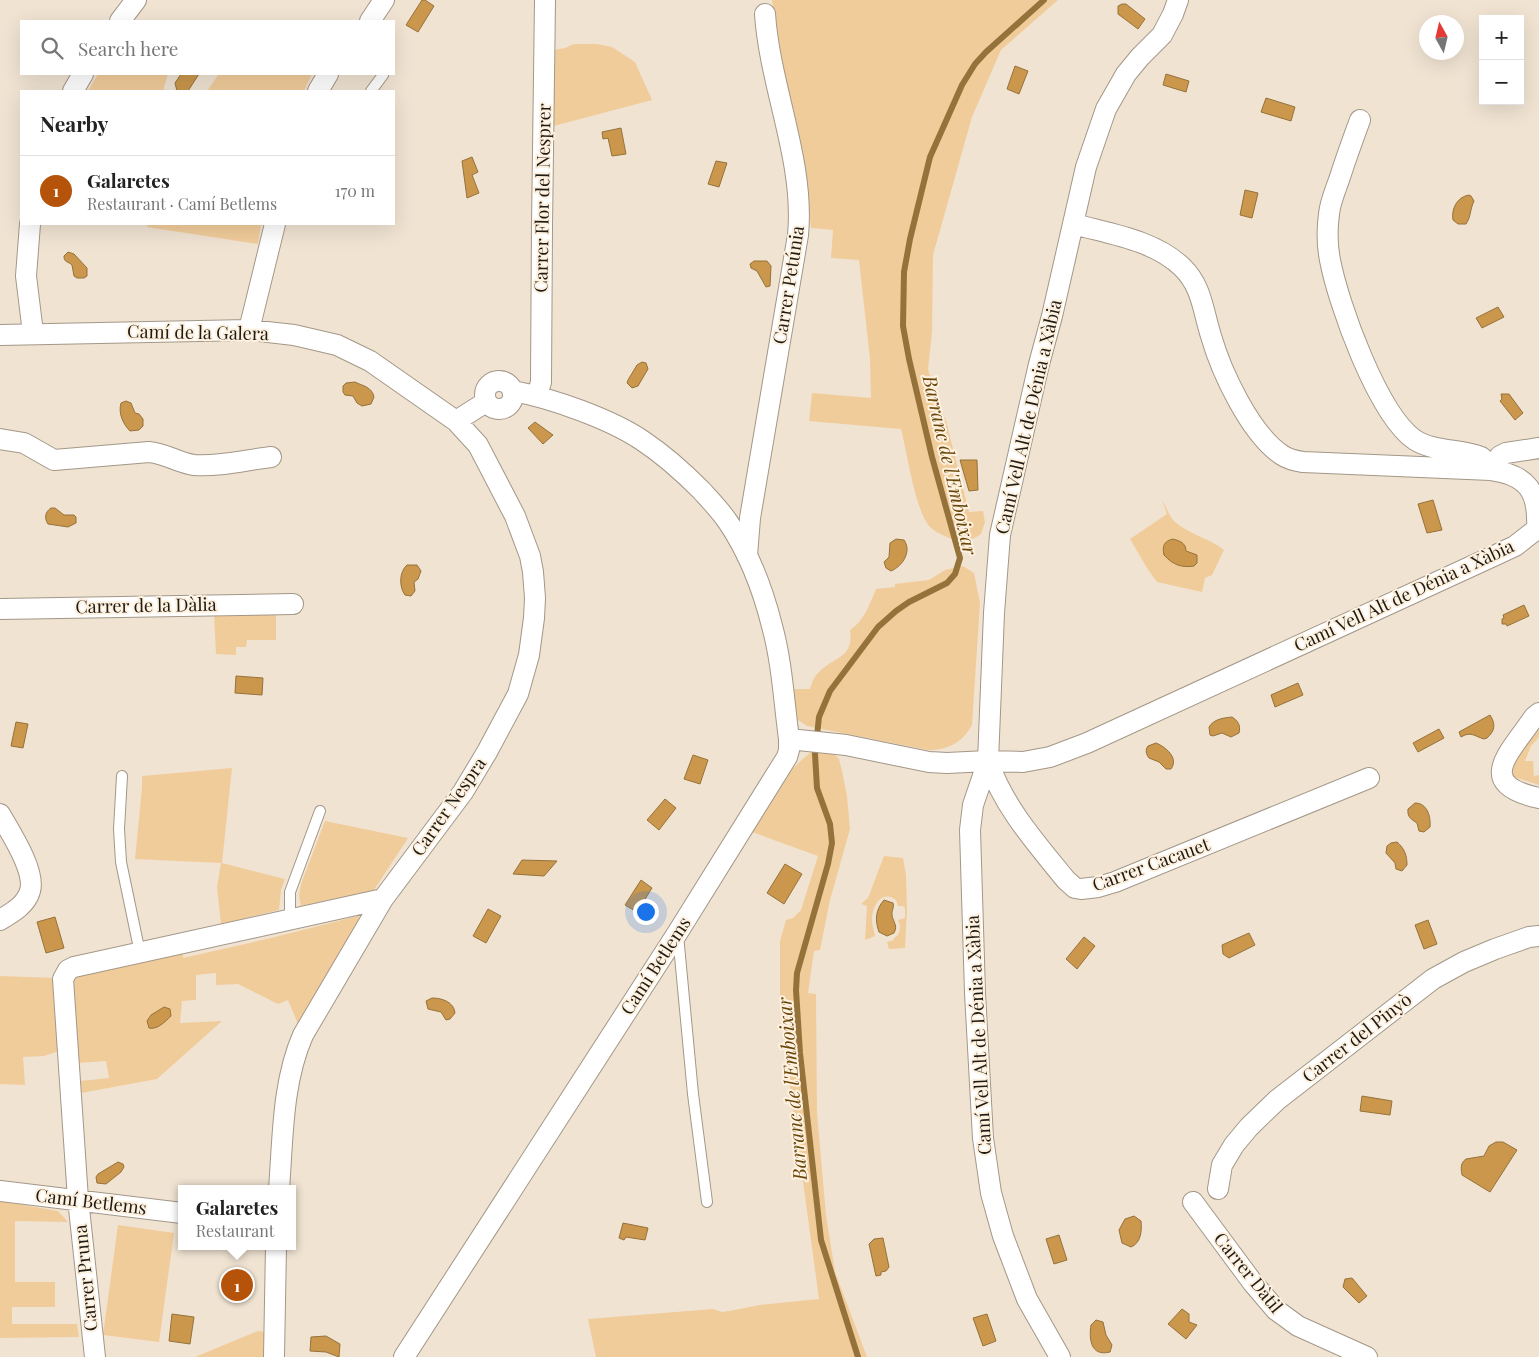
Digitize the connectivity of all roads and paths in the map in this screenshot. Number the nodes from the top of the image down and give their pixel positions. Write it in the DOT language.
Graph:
graph roads {
  1 [pos="136,0"];
  2 [pos="384,0"];
  3 [pos="545,0"];
  4 [pos="1178,0"];
  5 [pos="765,14"];
  6 [pos="121,20"];
  7 [pos="371,20"];
  8 [pos="82,75"];
  9 [pos="327,75"];
  10 [pos="383,75"];
  11 [pos="74,90"];
  12 [pos="319,90"];
  13 [pos="372,90"];
  14 [pos="1360,120"];
  15 [pos="1074,224"];
  16 [pos="30,225"];
  17 [pos="275,225"];
  18 [pos="249,330"];
  19 [pos="33,333"];
  20 [pos="0,335"];
  21 [pos="537,396"];
  22 [pos="456,421"];
  23 [pos="0,439"];
  24 [pos="1539,448"];
  25 [pos="271,457"];
  26 [pos="1491,470"];
  27 [pos="748,556"];
  28 [pos="293,604"];
  29 [pos="0,609"];
  30 [pos="1539,713"];
  31 [pos="789,739"];
  32 [pos="988,761"];
  33 [pos="122,776"];
  34 [pos="1370,778"];
  35 [pos="1539,798"];
  36 [pos="320,811"];
  37 [pos="0,814"];
  38 [pos="383,899"];
  39 [pos="0,920"];
  40 [pos="290,920"];
  41 [pos="678,932"];
  42 [pos="1539,936"];
  43 [pos="140,953"];
  44 [pos="279,1185"];
  45 [pos="1218,1189"];
  46 [pos="0,1191"];
  47 [pos="78,1199"];
  48 [pos="708,1202"];
  49 [pos="1193,1202"];
  50 [pos="178,1212"];
  51 [pos="275,1250"];
  52 [pos="95,1357"];
  53 [pos="274,1357"];
  54 [pos="404,1357"];
  55 [pos="1060,1357"];
  56 [pos="1367,1357"];
  1 -- 6 [label="street"];
  2 -- 7 [label="street"];
  3 -- 21 [label="street, Carrer Flor del Nesprer"];
  4 -- 15 [label="street, Camí Vell Alt de Dénia a Xàbia"];
  5 -- 27 [label="street, Carrer Petúnia"];
  8 -- 11 [label="street"];
  9 -- 12 [label="street"];
  10 -- 13 [label="lane"];
  14 -- 26 [label="street"];
  15 -- 26 [label="street, Camí Vell Alt de Dénia a Xàbia"];
  15 -- 32 [label="street, Camí Vell Alt de Dénia a Xàbia"];
  16 -- 19 [label="street"];
  17 -- 18 [label="street"];
  18 -- 19 [label="street, Camí de la Galera"];
  18 -- 22 [label="street, Camí de la Galera"];
  19 -- 20 [label="street, Camí de la Galera"];
  21 -- 22 [label="street"];
  21 -- 27 [label="street"];
  22 -- 38 [label="street, Carrer Nespra"];
  23 -- 25 [label="street"];
  24 -- 26 [label="street"];
  26 -- 32 [label="street, Camí Vell Alt de Dénia a Xàbia"];
  27 -- 31 [label="street"];
  28 -- 29 [label="street, Carrer de la Dàlia"];
  30 -- 35 [label="street"];
  31 -- 32 [label="street"];
  31 -- 41 [label="street, Camí Betlems"];
  32 -- 34 [label="street, Carrer Cacauet"];
  32 -- 55 [label="street, Camí Vell Alt de Dénia a Xàbia"];
  33 -- 43 [label="lane"];
  36 -- 40 [label="lane"];
  37 -- 39 [label="street"];
  38 -- 40 [label="street, Carrer Pruna"];
  38 -- 44 [label="street, Carrer Nespra"];
  40 -- 43 [label="street, Carrer Pruna"];
  41 -- 48 [label="lane"];
  41 -- 54 [label="street, Camí Betlems"];
  42 -- 45 [label="street, Carrer del Pinyò"];
  43 -- 47 [label="street, Carrer Pruna"];
  46 -- 47 [label="street, Camí Betlems"];
  47 -- 50 [label="street, Camí Betlems"];
  47 -- 52 [label="street, Carrer Pruna"];
  49 -- 56 [label="street, Carrer Dàtil"];
  51 -- 53 [label="street"];
}
